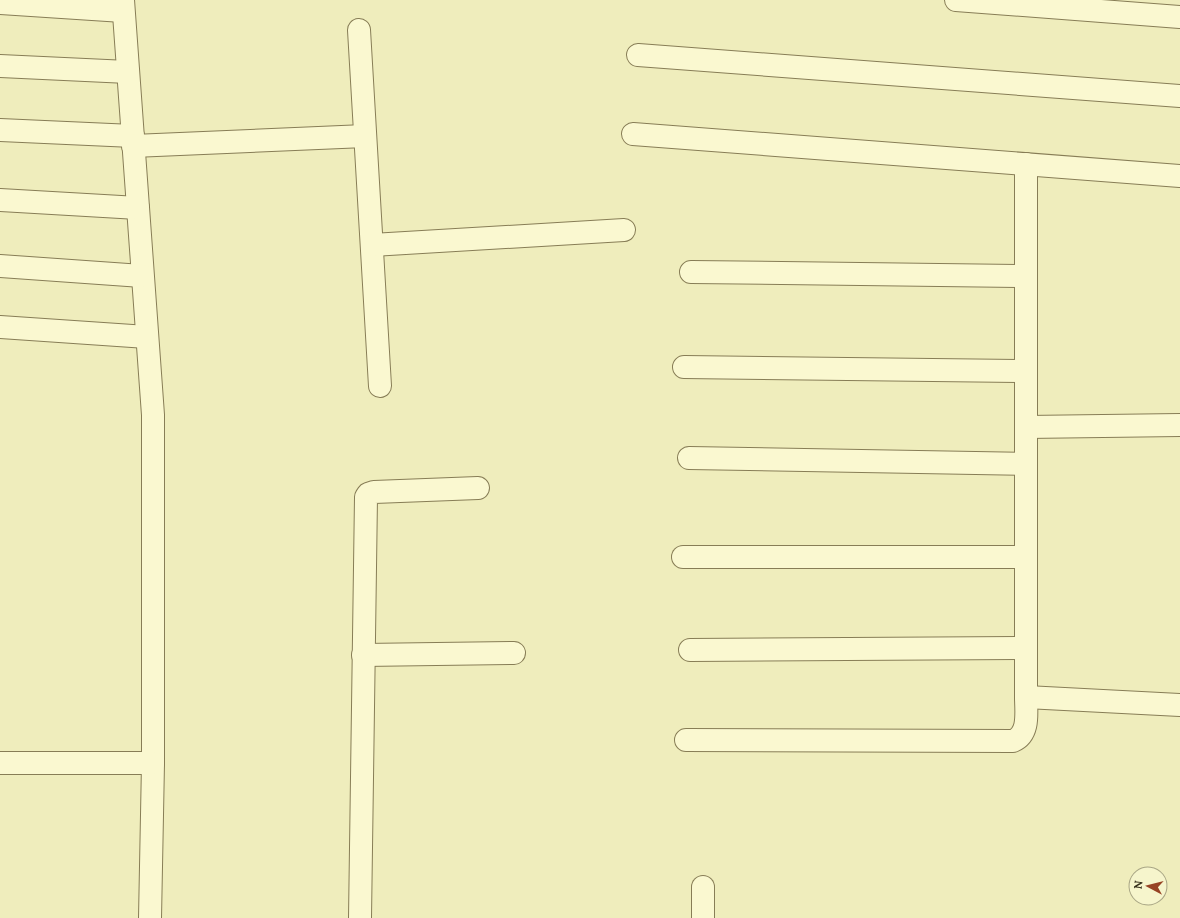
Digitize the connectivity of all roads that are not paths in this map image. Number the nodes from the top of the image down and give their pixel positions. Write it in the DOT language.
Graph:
graph roads {
  1 [pos="956,0"];
  2 [pos="0,3"];
  3 [pos="123,6"];
  4 [pos="1180,17"];
  5 [pos="359,30"];
  6 [pos="638,55"];
  7 [pos="0,66"];
  8 [pos="128,72"];
  9 [pos="1180,96"];
  10 [pos="0,130"];
  11 [pos="633,134"];
  12 [pos="365,136"];
  13 [pos="133,141"];
  14 [pos="1026,164"];
  15 [pos="1180,176"];
  16 [pos="0,200"];
  17 [pos="138,208"];
  18 [pos="624,230"];
  19 [pos="372,245"];
  20 [pos="0,266"];
  21 [pos="690,272"];
  22 [pos="142,276"];
  23 [pos="1026,276"];
  24 [pos="0,327"];
  25 [pos="147,338"];
  26 [pos="684,367"];
  27 [pos="1026,372"];
  28 [pos="380,386"];
  29 [pos="1180,425"];
  30 [pos="1026,427"];
  31 [pos="690,458"];
  32 [pos="1026,464"];
  33 [pos="478,488"];
  34 [pos="683,557"];
  35 [pos="1026,557"];
  36 [pos="1026,648"];
  37 [pos="690,650"];
  38 [pos="514,653"];
  39 [pos="363,655"];
  40 [pos="1026,697"];
  41 [pos="1180,705"];
  42 [pos="686,740"];
  43 [pos="0,763"];
  44 [pos="153,763"];
  45 [pos="703,887"];
  46 [pos="150,918"];
  47 [pos="360,918"];
  48 [pos="703,918"];
  1 -- 4 [label="street"];
  2 -- 3 [label="street"];
  3 -- 8 [label="street"];
  5 -- 12 [label="street"];
  6 -- 9 [label="street"];
  7 -- 8 [label="street"];
  8 -- 13 [label="street"];
  10 -- 13 [label="street"];
  11 -- 14 [label="street"];
  12 -- 13 [label="street"];
  12 -- 19 [label="street"];
  13 -- 17 [label="street"];
  14 -- 15 [label="street"];
  14 -- 23 [label="street"];
  16 -- 17 [label="street"];
  17 -- 22 [label="street"];
  18 -- 19 [label="street"];
  19 -- 28 [label="street"];
  20 -- 22 [label="street"];
  21 -- 23 [label="street"];
  22 -- 25 [label="street"];
  23 -- 27 [label="street"];
  24 -- 25 [label="street"];
  25 -- 44 [label="street"];
  26 -- 27 [label="street"];
  27 -- 30 [label="street"];
  29 -- 30 [label="street"];
  30 -- 32 [label="street"];
  31 -- 32 [label="street"];
  32 -- 35 [label="street"];
  33 -- 39 [label="street"];
  34 -- 35 [label="street"];
  35 -- 36 [label="street"];
  36 -- 37 [label="street"];
  36 -- 40 [label="street"];
  38 -- 39 [label="street"];
  39 -- 47 [label="street"];
  40 -- 41 [label="street"];
  40 -- 42 [label="street"];
  43 -- 44 [label="street"];
  44 -- 46 [label="street"];
  45 -- 48 [label="street"];
}
